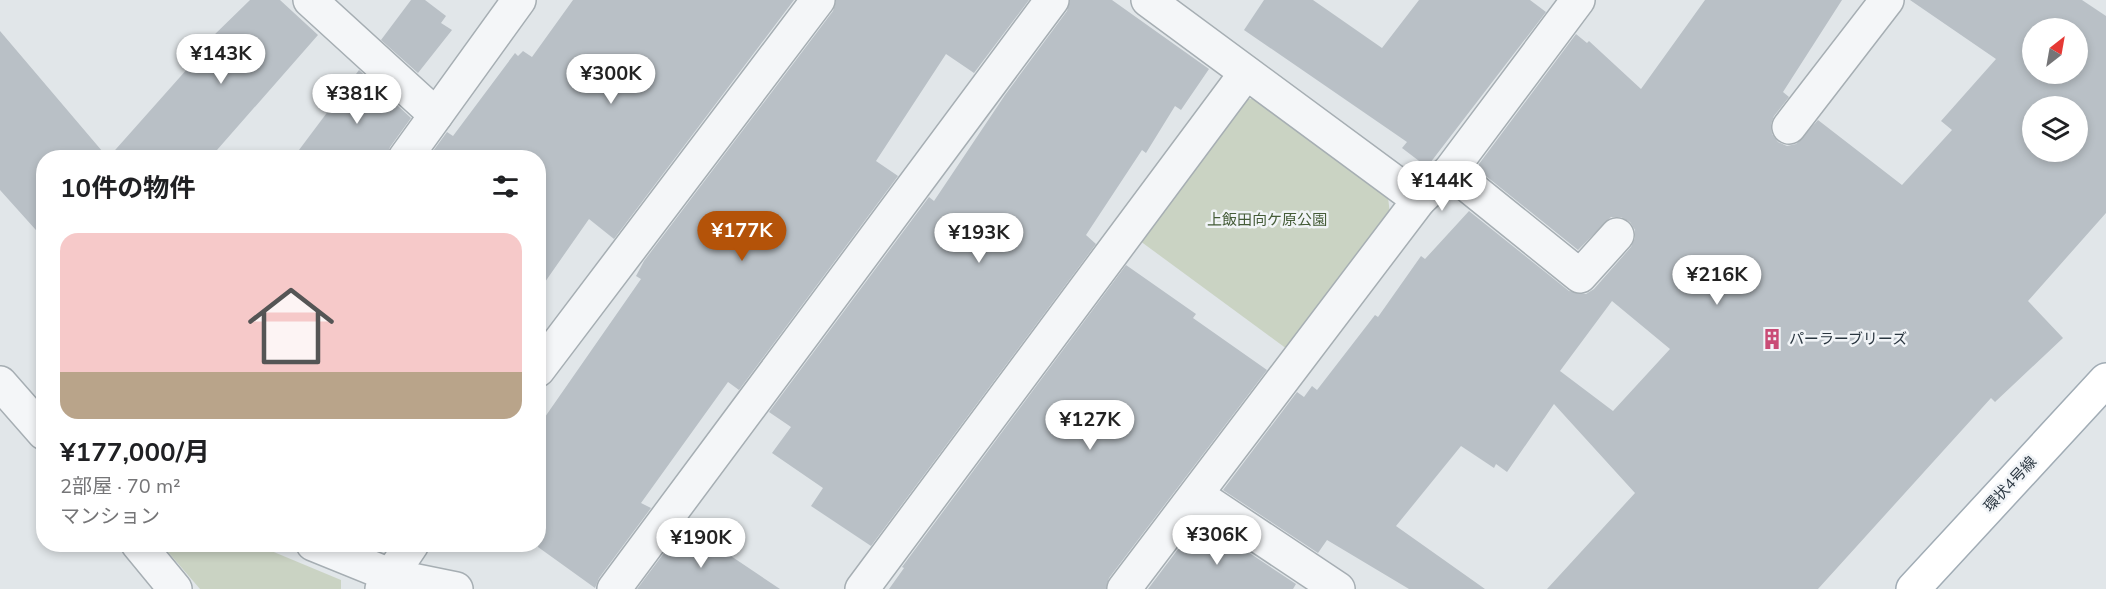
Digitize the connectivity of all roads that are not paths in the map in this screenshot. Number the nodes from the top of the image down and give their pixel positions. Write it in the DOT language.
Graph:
graph roads {
  1 [pos="310,0"];
  2 [pos="519,0"];
  3 [pos="818,0"];
  4 [pos="1052,0"];
  5 [pos="1148,0"];
  6 [pos="1578,0"];
  7 [pos="1887,0"];
  8 [pos="1245,73"];
  9 [pos="436,115"];
  10 [pos="1789,126"];
  11 [pos="411,150"];
  12 [pos="1450,171"];
  13 [pos="1419,200"];
  14 [pos="1617,235"];
  15 [pos="546,359"];
  16 [pos="2106,380"];
  17 [pos="6,401"];
  18 [pos="36,426"];
  19 [pos="1197,495"];
  20 [pos="145,552"];
  21 [pos="329,552"];
  22 [pos="407,552"];
  23 [pos="387,582"];
  24 [pos="175,589"];
  25 [pos="456,589"];
  26 [pos="614,589"];
  27 [pos="862,589"];
  28 [pos="1124,589"];
  29 [pos="1338,589"];
  30 [pos="1913,589"];
  1 -- 9 [label="street"];
  2 -- 9 [label="street"];
  3 -- 15 [label="street"];
  4 -- 26 [label="street"];
  5 -- 8 [label="street"];
  6 -- 12 [label="street"];
  7 -- 10 [label="street"];
  8 -- 13 [label="street"];
  8 -- 27 [label="street"];
  9 -- 11 [label="street"];
  12 -- 13 [label="street"];
  12 -- 14 [label="street"];
  13 -- 19 [label="street"];
  16 -- 30 [label="main road, 環状4号線"];
  17 -- 18 [label="street"];
  19 -- 28 [label="street"];
  19 -- 29 [label="street"];
  20 -- 24 [label="street"];
  21 -- 23 [label="street"];
  22 -- 23 [label="street"];
  23 -- 25 [label="street"];
}
